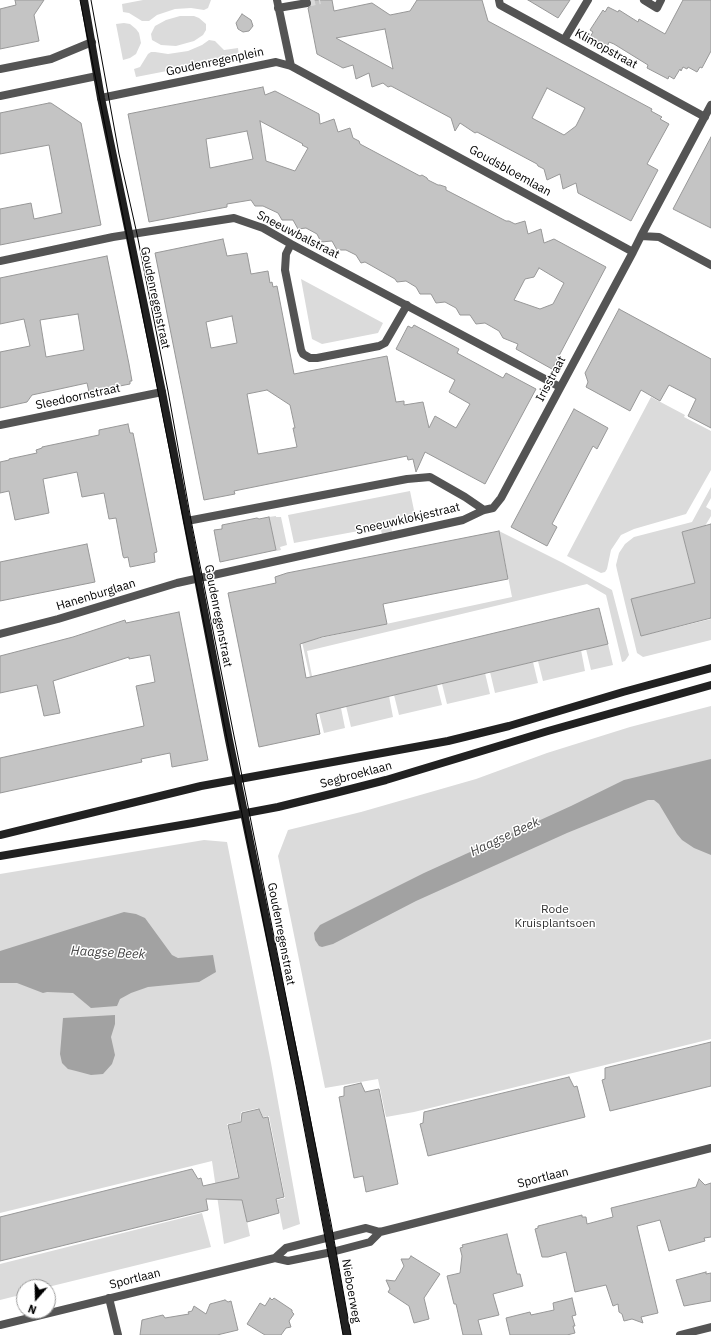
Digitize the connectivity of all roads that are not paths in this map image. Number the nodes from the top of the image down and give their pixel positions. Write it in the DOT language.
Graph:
graph roads {
  1 [pos="84,0"];
  2 [pos="498,0"];
  3 [pos="588,0"];
  4 [pos="644,0"];
  5 [pos="661,0"];
  6 [pos="306,3"];
  7 [pos="278,4"];
  8 [pos="564,40"];
  9 [pos="92,42"];
  10 [pos="291,66"];
  11 [pos="0,69"];
  12 [pos="97,76"];
  13 [pos="0,96"];
  14 [pos="101,98"];
  15 [pos="711,105"];
  16 [pos="704,117"];
  17 [pos="130,235"];
  18 [pos="641,236"];
  19 [pos="291,244"];
  20 [pos="633,252"];
  21 [pos="0,261"];
  22 [pos="711,265"];
  23 [pos="407,304"];
  24 [pos="560,387"];
  25 [pos="162,392"];
  26 [pos="0,425"];
  27 [pos="484,510"];
  28 [pos="187,521"];
  29 [pos="198,579"];
  30 [pos="0,634"];
  31 [pos="711,668"];
  32 [pos="711,685"];
  33 [pos="238,779"];
  34 [pos="245,812"];
  35 [pos="0,835"];
  36 [pos="0,856"];
  37 [pos="711,1148"];
  38 [pos="380,1232"];
  39 [pos="329,1237"];
  40 [pos="332,1252"];
  41 [pos="275,1258"];
  42 [pos="109,1298"];
  43 [pos="0,1325"];
  44 [pos="711,1327"];
  45 [pos="118,1335"];
  46 [pos="347,1335"];
  47 [pos="680,1335"];
  1 -- 9 [label="main road, Goudenregenstraat"];
  2 -- 8 [label="street, Klimopstraat"];
  3 -- 8 [label="street"];
  4 -- 5 [label="street"];
  6 -- 7 [label="street"];
  7 -- 10 [label="street"];
  8 -- 16 [label="street, Klimopstraat"];
  9 -- 11 [label="street"];
  9 -- 12 [label="main road, Goudenregenstraat"];
  10 -- 14 [label="street, Goudenregenplein"];
  10 -- 20 [label="street, Goudsbloemlaan"];
  12 -- 13 [label="street"];
  12 -- 14 [label="main road, Goudenregenstraat"];
  14 -- 17 [label="main road, Goudenregenstraat"];
  15 -- 16 [label="street"];
  16 -- 18 [label="street"];
  17 -- 19 [label="street, Sneeuwbalstraat"];
  17 -- 21 [label="street, Sneeuwbalstraat"];
  17 -- 25 [label="main road, Goudenregenstraat"];
  18 -- 20 [label="street"];
  18 -- 22 [label="street"];
  19 -- 23 [label="street, Sneeuwbalstraat"];
  19 -- 23 [label="street"];
  20 -- 24 [label="street, Irisstraat"];
  23 -- 24 [label="street, Sneeuwbalstraat"];
  24 -- 27 [label="street, Irisstraat"];
  25 -- 26 [label="street, Sleedoornstraat"];
  25 -- 28 [label="main road, Goudenregenstraat"];
  27 -- 28 [label="street, Sneeuwklokjestraat"];
  27 -- 29 [label="street, Sneeuwklokjestraat"];
  28 -- 29 [label="main road, Goudenregenstraat"];
  29 -- 30 [label="street, Hanenburglaan"];
  29 -- 33 [label="main road, Goudenregenstraat"];
  31 -- 33 [label="main road, Segbroeklaan"];
  32 -- 34 [label="main road, Segbroeklaan"];
  33 -- 34 [label="main road, Goudenregenstraat"];
  33 -- 35 [label="main road, Segbroeklaan"];
  34 -- 36 [label="main road, Segbroeklaan"];
  34 -- 39 [label="main road, Goudenregenstraat"];
  37 -- 38 [label="street, Sportlaan"];
  38 -- 39 [label="street, Sportlaan"];
  38 -- 40 [label="street, Sportlaan"];
  39 -- 40 [label="main road, Goudenregenstraat"];
  39 -- 41 [label="street, Sportlaan"];
  40 -- 41 [label="street, Sportlaan"];
  40 -- 46 [label="main road, Nieboerweg"];
  41 -- 42 [label="street, Sportlaan"];
  42 -- 43 [label="street, Sportlaan"];
  42 -- 45 [label="street"];
  44 -- 47 [label="street"];
}
